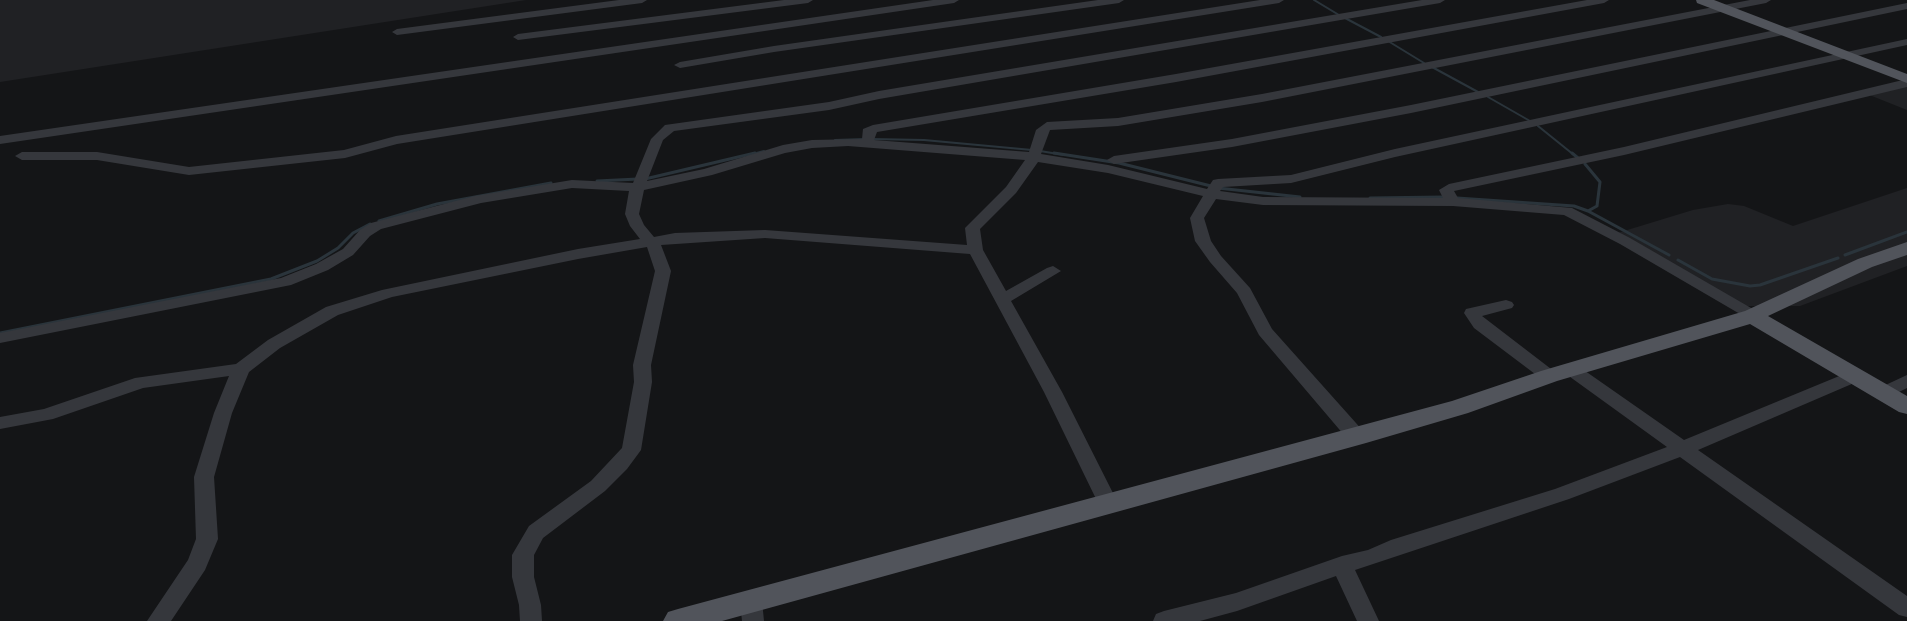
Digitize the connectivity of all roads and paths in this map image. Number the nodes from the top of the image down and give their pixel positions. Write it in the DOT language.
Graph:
graph roads {
  1 [pos="642,0"];
  2 [pos="808,0"];
  3 [pos="954,0"];
  4 [pos="1119,0"];
  5 [pos="1279,0"];
  6 [pos="1440,0"];
  7 [pos="1604,0"];
  8 [pos="1702,0"];
  9 [pos="1766,0"];
  10 [pos="622,3"];
  11 [pos="1907,6"];
  12 [pos="1723,8"];
  13 [pos="398,32"];
  14 [pos="1783,32"];
  15 [pos="518,38"];
  16 [pos="612,38"];
  17 [pos="1907,42"];
  18 [pos="1845,56"];
  19 [pos="680,65"];
  20 [pos="1907,81"];
  21 [pos="0,140"];
  22 [pos="868,140"];
  23 [pos="22,156"];
  24 [pos="1034,157"];
  25 [pos="1114,160"];
  26 [pos="640,182"];
  27 [pos="1213,190"];
  28 [pos="1450,199"];
  29 [pos="648,241"];
  30 [pos="1907,248"];
  31 [pos="975,249"];
  32 [pos="1053,271"];
  33 [pos="1004,299"];
  34 [pos="1506,305"];
  35 [pos="1752,316"];
  36 [pos="0,338"];
  37 [pos="241,369"];
  38 [pos="1560,373"];
  39 [pos="1855,376"];
  40 [pos="1907,381"];
  41 [pos="1883,393"];
  42 [pos="1907,406"];
  43 [pos="0,423"];
  44 [pos="1357,437"];
  45 [pos="1681,449"];
  46 [pos="1109,505"];
  47 [pos="1341,565"];
  48 [pos="1907,608"];
  49 [pos="752,611"];
  50 [pos="158,621"];
  51 [pos="531,621"];
  52 [pos="678,621"];
  53 [pos="1164,621"];
  54 [pos="1368,621"];
  1 -- 10 [label="street"];
  2 -- 16 [label="street"];
  3 -- 16 [label="street"];
  4 -- 19 [label="street"];
  5 -- 23 [label="street"];
  6 -- 26 [label="street"];
  7 -- 22 [label="street"];
  8 -- 12 [label="main road"];
  9 -- 12 [label="street"];
  10 -- 13 [label="street"];
  10 -- 16 [label="street"];
  11 -- 14 [label="street"];
  12 -- 14 [label="main road"];
  12 -- 24 [label="street"];
  14 -- 18 [label="main road"];
  14 -- 25 [label="street"];
  15 -- 16 [label="street"];
  16 -- 21 [label="street"];
  17 -- 18 [label="street"];
  18 -- 20 [label="main road"];
  18 -- 27 [label="street"];
  20 -- 28 [label="street"];
  22 -- 24 [label="street"];
  22 -- 26 [label="street"];
  24 -- 27 [label="street"];
  24 -- 31 [label="street"];
  26 -- 29 [label="street"];
  26 -- 36 [label="street"];
  27 -- 28 [label="street"];
  27 -- 44 [label="street"];
  28 -- 35 [label="street"];
  29 -- 31 [label="street"];
  29 -- 37 [label="street"];
  29 -- 51 [label="street"];
  30 -- 35 [label="main road"];
  31 -- 33 [label="street"];
  32 -- 33 [label="street"];
  33 -- 46 [label="street"];
  34 -- 38 [label="street"];
  35 -- 38 [label="main road"];
  35 -- 39 [label="main road"];
  37 -- 43 [label="street"];
  37 -- 50 [label="street"];
  38 -- 44 [label="main road"];
  38 -- 45 [label="street"];
  39 -- 41 [label="main road"];
  39 -- 45 [label="street"];
  40 -- 41 [label="street"];
  41 -- 42 [label="main road"];
  44 -- 46 [label="main road"];
  45 -- 47 [label="street"];
  45 -- 48 [label="street"];
  46 -- 49 [label="main road"];
  47 -- 53 [label="street"];
  47 -- 54 [label="street"];
  49 -- 52 [label="main road"];
}
